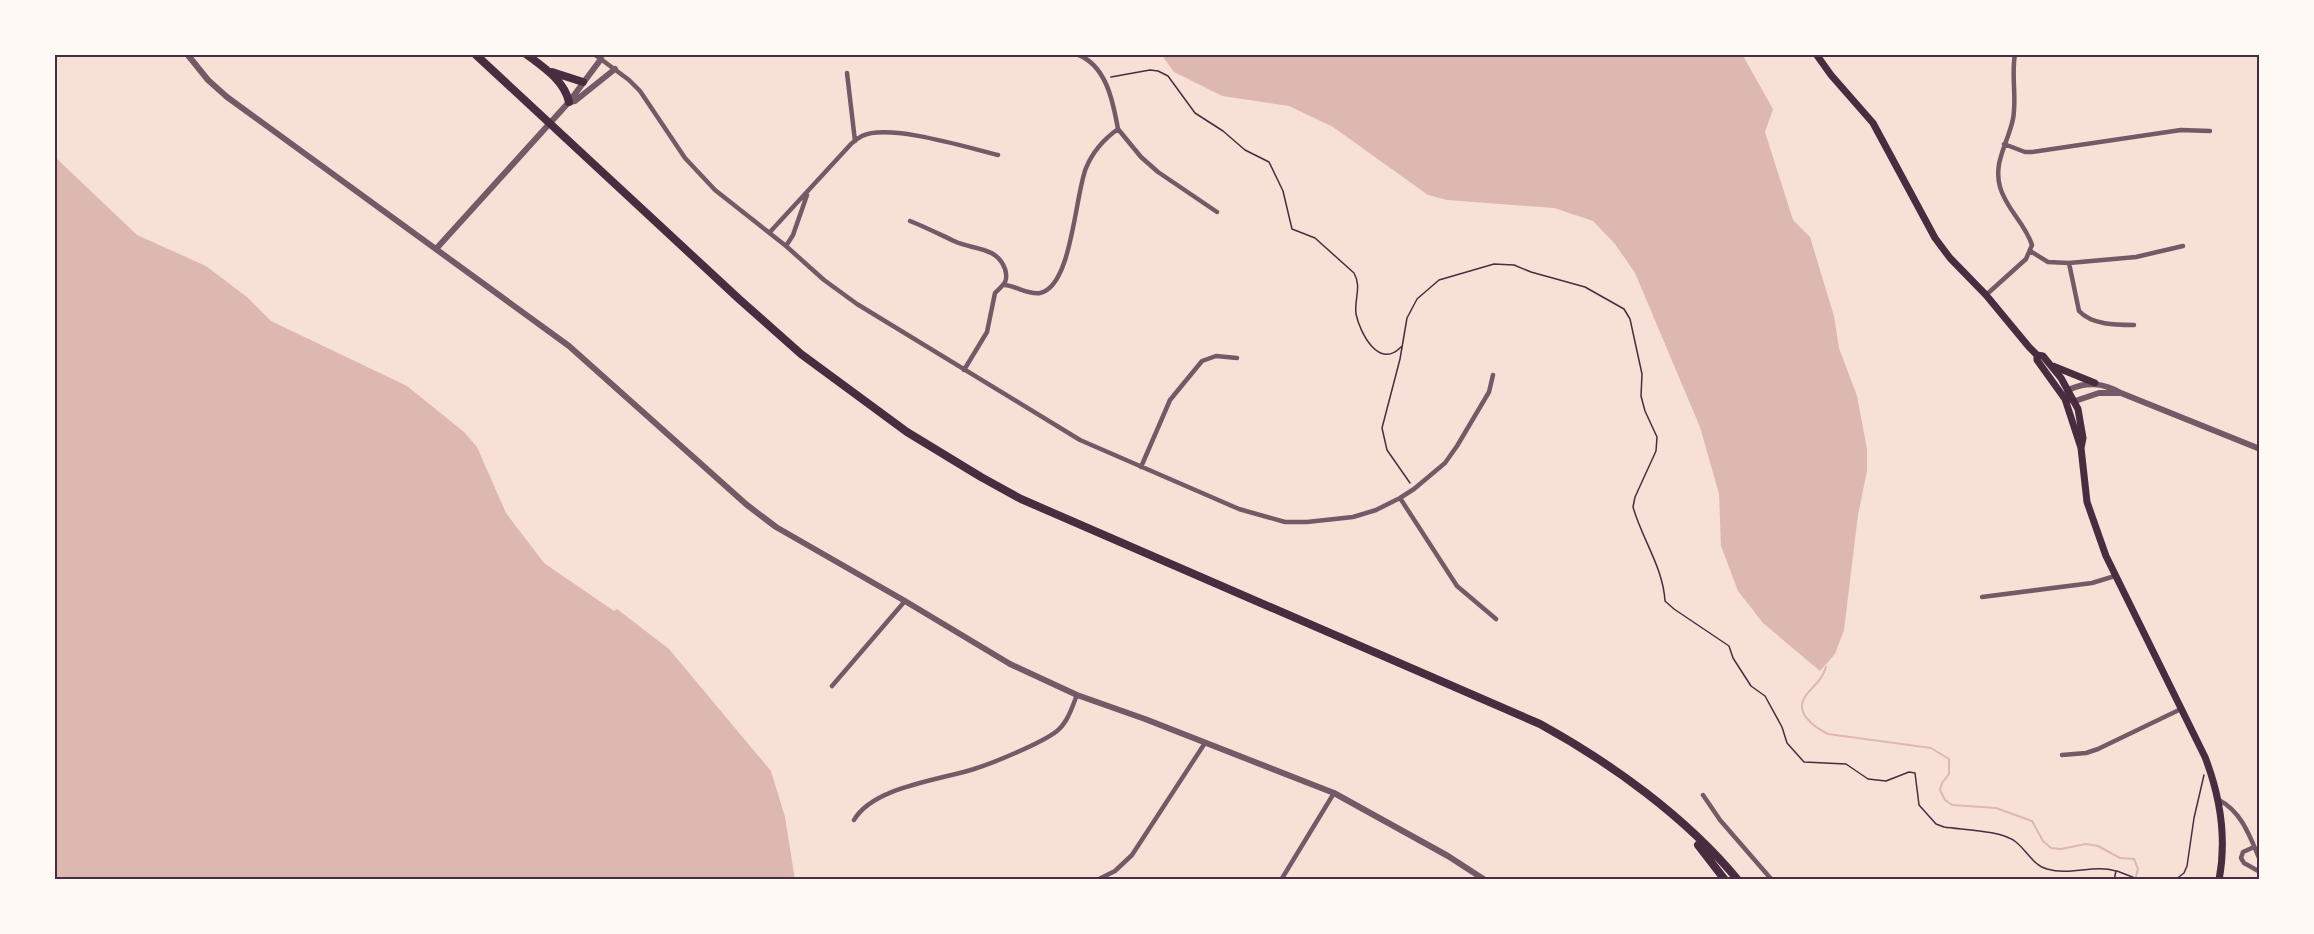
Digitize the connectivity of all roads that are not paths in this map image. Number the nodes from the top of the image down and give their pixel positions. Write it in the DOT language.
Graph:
graph roads {
  1 [pos="187,54"];
  2 [pos="475,54"];
  3 [pos="526,54"];
  4 [pos="594,54"];
  5 [pos="1076,54"];
  6 [pos="1816,54"];
  7 [pos="2014,54"];
  8 [pos="600,59"];
  9 [pos="615,69"];
  10 [pos="549,71"];
  11 [pos="847,73"];
  12 [pos="583,82"];
  13 [pos="570,102"];
  14 [pos="1118,129"];
  15 [pos="2210,131"];
  16 [pos="855,141"];
  17 [pos="2004,144"];
  18 [pos="998,155"];
  19 [pos="808,192"];
  20 [pos="1217,212"];
  21 [pos="910,221"];
  22 [pos="770,232"];
  23 [pos="786,246"];
  24 [pos="2182,246"];
  25 [pos="436,249"];
  26 [pos="2030,251"];
  27 [pos="2069,263"];
  28 [pos="1004,285"];
  29 [pos="1986,296"];
  30 [pos="2134,325"];
  31 [pos="2037,355"];
  32 [pos="1237,358"];
  33 [pos="2050,364"];
  34 [pos="964,370"];
  35 [pos="1493,375"];
  36 [pos="2095,383"];
  37 [pos="2068,390"];
  38 [pos="2121,393"];
  39 [pos="2065,399"];
  40 [pos="2075,401"];
  41 [pos="2081,448"];
  42 [pos="2260,449"];
  43 [pos="1141,467"];
  44 [pos="1400,498"];
  45 [pos="2115,576"];
  46 [pos="1982,597"];
  47 [pos="906,601"];
  48 [pos="1496,620"];
  49 [pos="832,686"];
  50 [pos="1077,695"];
  51 [pos="2181,709"];
  52 [pos="1205,742"];
  53 [pos="2062,755"];
  54 [pos="1334,793"];
  55 [pos="1703,795"];
  56 [pos="2219,800"];
  57 [pos="855,820"];
  58 [pos="1683,826"];
  59 [pos="2254,847"];
  60 [pos="2260,860"];
  61 [pos="2260,872"];
  62 [pos="1097,880"];
  63 [pos="1281,880"];
  64 [pos="1485,880"];
  65 [pos="1725,880"];
  66 [pos="1738,880"];
  67 [pos="1772,880"];
  68 [pos="2219,880"];
  1 -- 25 [label="street"];
  2 -- 58 [label="highway"];
  3 -- 10 [label="highway"];
  4 -- 8 [label="street"];
  5 -- 14 [label="street"];
  6 -- 29 [label="main road"];
  7 -- 17 [label="street"];
  8 -- 9 [label="street"];
  8 -- 12 [label="street"];
  9 -- 13 [label="street"];
  9 -- 22 [label="street"];
  10 -- 12 [label="highway"];
  10 -- 13 [label="highway"];
  11 -- 16 [label="street"];
  12 -- 13 [label="street"];
  13 -- 25 [label="street"];
  14 -- 20 [label="street"];
  14 -- 28 [label="street"];
  15 -- 17 [label="street"];
  16 -- 18 [label="street"];
  16 -- 19 [label="street"];
  17 -- 26 [label="street"];
  19 -- 22 [label="street"];
  19 -- 23 [label="street"];
  21 -- 28 [label="street"];
  22 -- 23 [label="street"];
  23 -- 34 [label="street"];
  24 -- 27 [label="street"];
  25 -- 47 [label="street"];
  26 -- 27 [label="street"];
  26 -- 29 [label="street"];
  27 -- 30 [label="street"];
  28 -- 34 [label="street"];
  29 -- 31 [label="main road"];
  31 -- 33 [label="main road"];
  31 -- 39 [label="main road"];
  32 -- 43 [label="street"];
  33 -- 36 [label="main road"];
  33 -- 37 [label="main road"];
  34 -- 43 [label="street"];
  35 -- 44 [label="street"];
  36 -- 37 [label="street"];
  36 -- 38 [label="street"];
  37 -- 39 [label="street"];
  37 -- 40 [label="main road"];
  38 -- 40 [label="street"];
  38 -- 42 [label="street"];
  39 -- 40 [label="street"];
  39 -- 41 [label="main road"];
  40 -- 41 [label="main road"];
  41 -- 45 [label="main road"];
  43 -- 44 [label="street"];
  44 -- 48 [label="street"];
  45 -- 46 [label="street"];
  45 -- 51 [label="main road"];
  47 -- 49 [label="street"];
  47 -- 50 [label="street"];
  50 -- 52 [label="street"];
  50 -- 57 [label="street"];
  51 -- 53 [label="street"];
  51 -- 56 [label="main road"];
  52 -- 54 [label="street"];
  52 -- 62 [label="street"];
  54 -- 63 [label="street"];
  54 -- 64 [label="street"];
  55 -- 67 [label="street"];
  56 -- 59 [label="street"];
  56 -- 68 [label="main road"];
  58 -- 65 [label="highway"];
  58 -- 66 [label="highway"];
  59 -- 60 [label="street"];
  59 -- 61 [label="street"];
}
